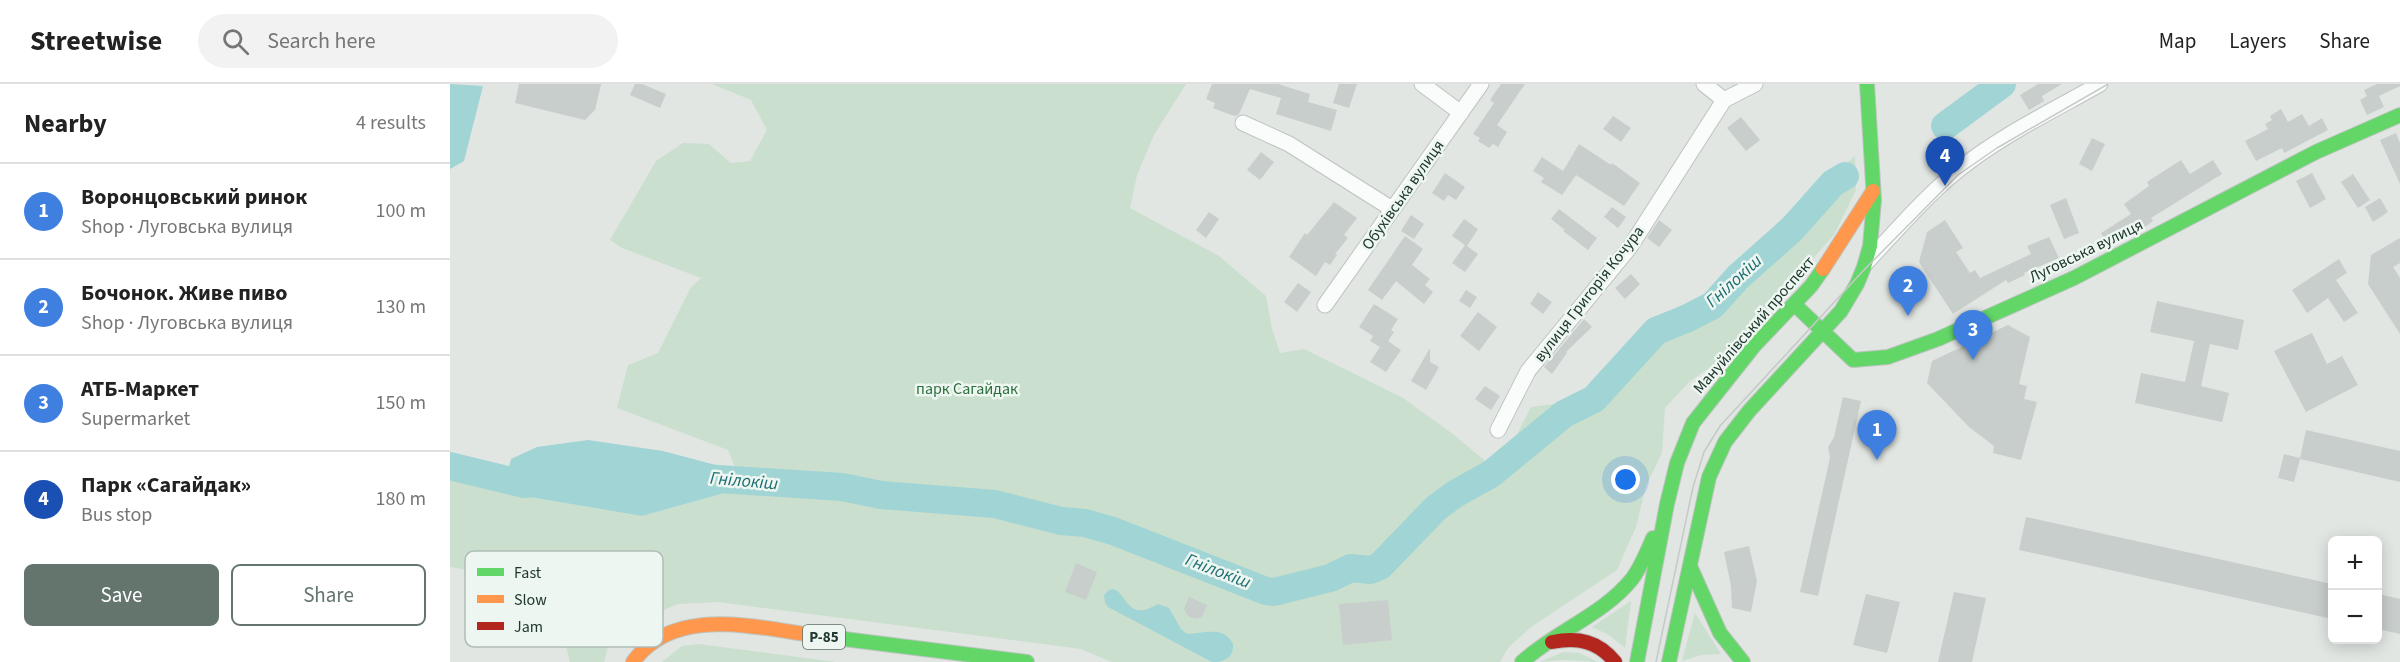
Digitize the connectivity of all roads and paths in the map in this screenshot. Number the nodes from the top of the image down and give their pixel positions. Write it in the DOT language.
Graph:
graph roads {
  1 [pos="1422,84"];
  2 [pos="1481,84"];
  3 [pos="1704,84"];
  4 [pos="1755,84"];
  5 [pos="1867,84"];
  6 [pos="2100,84"];
  7 [pos="1724,100"];
  8 [pos="1461,113"];
  9 [pos="2400,115"];
  10 [pos="1243,123"];
  11 [pos="1873,191"];
  12 [pos="1392,209"];
  13 [pos="1865,265"];
  14 [pos="1794,304"];
  15 [pos="1325,305"];
  16 [pos="1823,332"];
  17 [pos="1498,430"];
  18 [pos="1667,504"];
  19 [pos="1690,566"];
  20 [pos="663,636"];
  21 [pos="1539,646"];
  22 [pos="646,647"];
  23 [pos="633,662"];
  24 [pos="1027,662"];
  25 [pos="1522,662"];
  26 [pos="1615,662"];
  27 [pos="1637,662"];
  28 [pos="1669,662"];
  29 [pos="1743,662"];
  1 -- 8 [label="street"];
  2 -- 8 [label="street, Обухівська вулиця"];
  3 -- 7 [label="street"];
  4 -- 7 [label="street"];
  5 -- 11 [label="main road"];
  6 -- 13 [label="street"];
  7 -- 17 [label="street, вулиця Григорія Кочура"];
  8 -- 12 [label="street, Обухівська вулиця"];
  9 -- 16 [label="main road, Луговська вулиця"];
  10 -- 12 [label="street"];
  11 -- 13 [label="main road"];
  11 -- 14 [label="main road, Мануйлівський проспект"];
  12 -- 15 [label="street, Обухівська вулиця"];
  13 -- 16 [label="main road"];
  14 -- 16 [label="main road, Луговська вулиця"];
  14 -- 18 [label="main road, Мануйлівський проспект"];
  16 -- 19 [label="main road"];
  18 -- 21 [label="main road"];
  18 -- 27 [label="main road, Мануйлівський проспект"];
  19 -- 28 [label="main road"];
  19 -- 29 [label="main road"];
  20 -- 24 [label="main road, Р-85"];
  21 -- 25 [label="main road"];
  21 -- 26 [label="main road"];
  22 -- 23 [label="main road, Р-85"];
}
